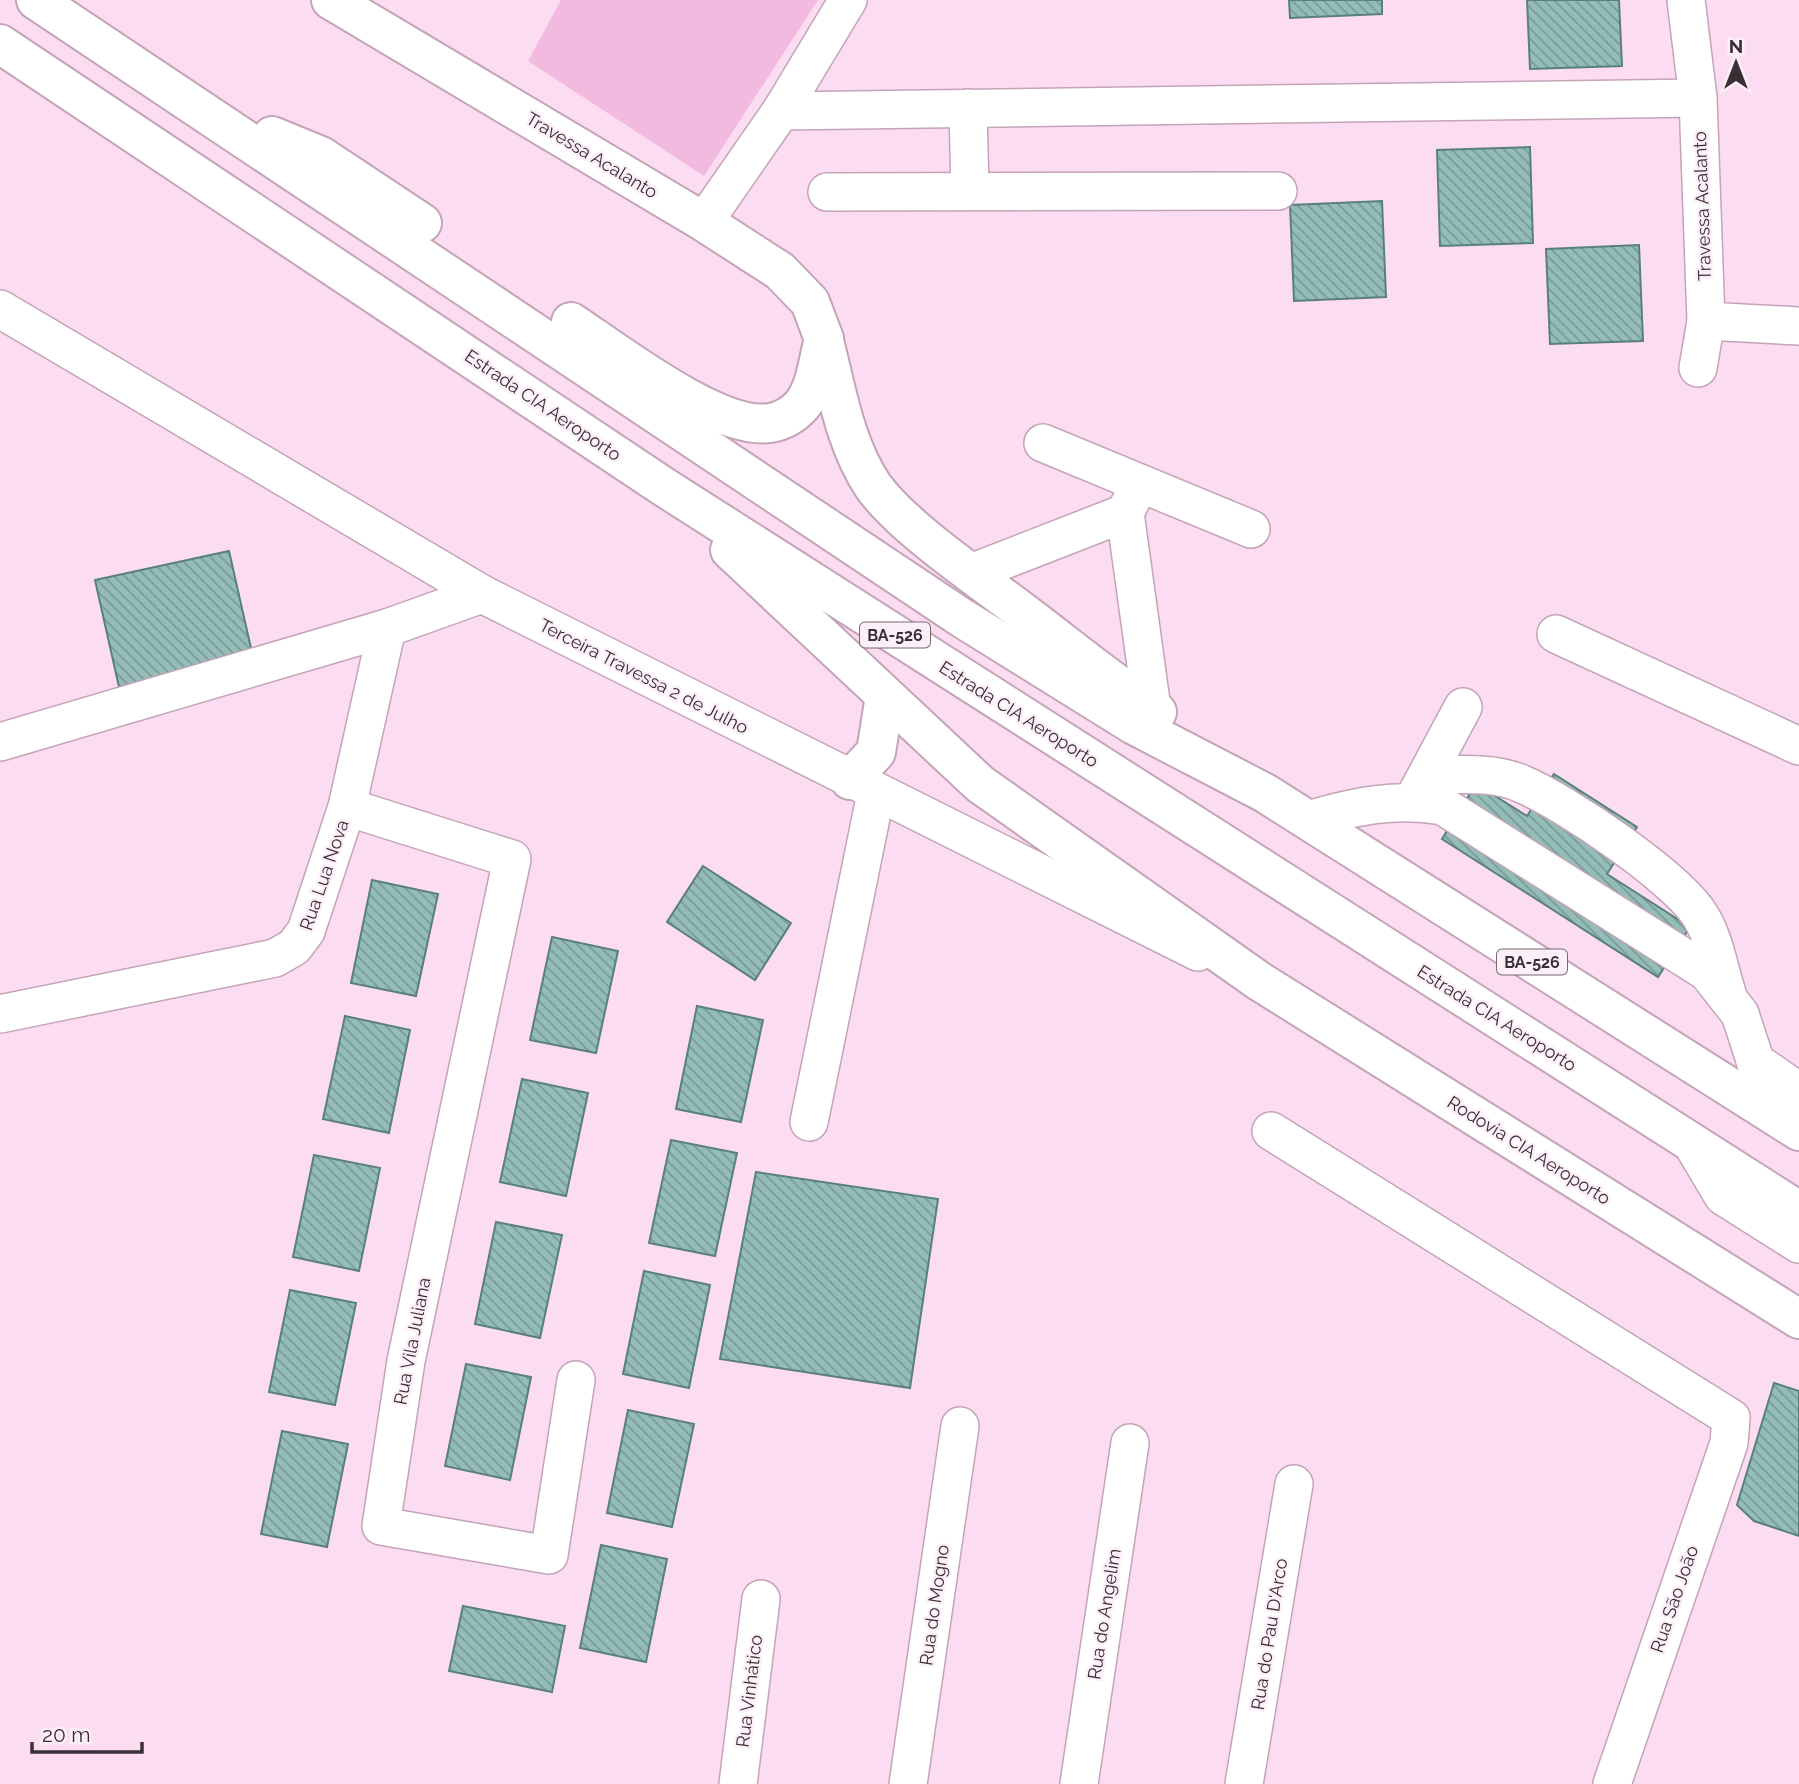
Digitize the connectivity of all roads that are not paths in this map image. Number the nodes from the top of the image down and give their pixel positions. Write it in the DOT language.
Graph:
graph roads {
  1 [pos="36,0"];
  2 [pos="331,0"];
  3 [pos="848,0"];
  4 [pos="1686,0"];
  5 [pos="375,11"];
  6 [pos="0,44"];
  7 [pos="1698,98"];
  8 [pos="194,105"];
  9 [pos="968,108"];
  10 [pos="781,111"];
  11 [pos="970,191"];
  12 [pos="1278,191"];
  13 [pos="827,192"];
  14 [pos="704,222"];
  15 [pos="0,309"];
  16 [pos="1706,321"];
  17 [pos="1799,326"];
  18 [pos="824,339"];
  19 [pos="1698,368"];
  20 [pos="1043,443"];
  21 [pos="664,487"];
  22 [pos="1132,499"];
  23 [pos="1251,529"];
  24 [pos="971,573"];
  25 [pos="482,594"];
  26 [pos="387,628"];
  27 [pos="1556,634"];
  28 [pos="885,696"];
  29 [pos="1463,708"];
  30 [pos="1152,709"];
  31 [pos="0,741"];
  32 [pos="1799,746"];
  33 [pos="863,787"];
  34 [pos="1420,788"];
  35 [pos="1265,793"];
  36 [pos="347,807"];
  37 [pos="1308,820"];
  38 [pos="1259,981"];
  39 [pos="1728,998"];
  40 [pos="0,1014"];
  41 [pos="1790,1113"];
  42 [pos="809,1122"];
  43 [pos="1271,1132"];
  44 [pos="1691,1142"];
  45 [pos="1799,1210"];
  46 [pos="1799,1244"];
  47 [pos="1799,1319"];
  48 [pos="576,1380"];
  49 [pos="961,1426"];
  50 [pos="1130,1443"];
  51 [pos="1294,1483"];
  52 [pos="761,1599"];
  53 [pos="738,1784"];
  54 [pos="908,1784"];
  55 [pos="1079,1784"];
  56 [pos="1244,1784"];
  57 [pos="1612,1784"];
  1 -- 8 [label="main road, BA-526"];
  2 -- 5 [label="main road, Travessa Acalanto"];
  3 -- 10 [label="street"];
  4 -- 7 [label="street, Travessa Acalanto"];
  5 -- 14 [label="main road, Travessa Acalanto"];
  6 -- 21 [label="main road, Estrada CIA Aeroporto / BA-526"];
  7 -- 9 [label="street"];
  7 -- 16 [label="street, Travessa Acalanto"];
  8 -- 18 [label="main road"];
  8 -- 35 [label="main road, BA-526"];
  9 -- 10 [label="street"];
  9 -- 11 [label="street"];
  10 -- 14 [label="street"];
  11 -- 12 [label="street"];
  11 -- 13 [label="street"];
  14 -- 18 [label="main road, Travessa Acalanto"];
  15 -- 25 [label="street, Terceira Travessa 2 de Julho"];
  16 -- 17 [label="street"];
  16 -- 19 [label="street, Travessa Acalanto"];
  18 -- 24 [label="main road, Travessa Acalanto"];
  20 -- 22 [label="street"];
  21 -- 28 [label="main road, Rodovia CIA Aeroporto"];
  21 -- 44 [label="main road, Estrada CIA Aeroporto / BA-526"];
  22 -- 23 [label="street"];
  22 -- 24 [label="street"];
  22 -- 30 [label="street"];
  24 -- 30 [label="main road, Travessa Acalanto"];
  25 -- 26 [label="street"];
  25 -- 33 [label="street, Terceira Travessa 2 de Julho"];
  26 -- 31 [label="street"];
  26 -- 36 [label="street, Rua Lua Nova"];
  27 -- 32 [label="street"];
  28 -- 33 [label="main road"];
  28 -- 38 [label="main road, Rodovia CIA Aeroporto"];
  29 -- 34 [label="street"];
  30 -- 35 [label="main road, Travessa Acalanto"];
  33 -- 38 [label="street, Terceira Travessa 2 de Julho"];
  33 -- 42 [label="street"];
  34 -- 37 [label="street"];
  34 -- 39 [label="street"];
  34 -- 39 [label="street"];
  35 -- 37 [label="main road, BA-526"];
  36 -- 40 [label="street, Rua Lua Nova"];
  36 -- 48 [label="street, Rua Vila Juliana"];
  37 -- 41 [label="main road, BA-526"];
  38 -- 47 [label="main road, Rodovia CIA Aeroporto"];
  39 -- 41 [label="street"];
  43 -- 57 [label="street, Rua São João"];
  44 -- 45 [label="main road, Estrada CIA Aeroporto / BA-526"];
  44 -- 46 [label="street"];
  49 -- 54 [label="street, Rua do Mogno"];
  50 -- 55 [label="street, Rua do Angelim"];
  51 -- 56 [label="street, Rua do Pau D'Arco"];
  52 -- 53 [label="street, Rua Vinhático"];
}
